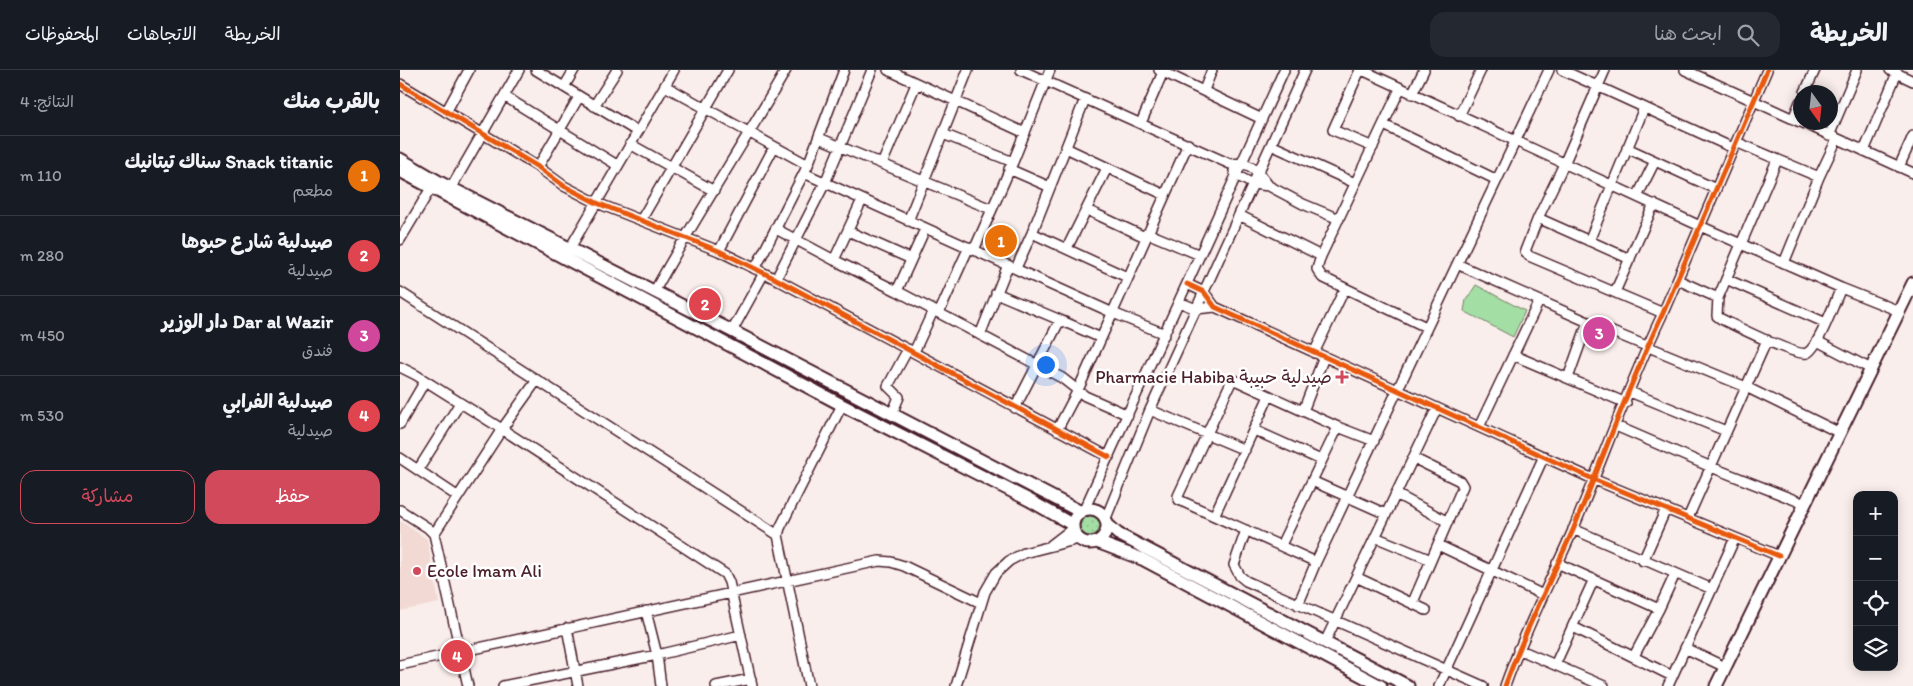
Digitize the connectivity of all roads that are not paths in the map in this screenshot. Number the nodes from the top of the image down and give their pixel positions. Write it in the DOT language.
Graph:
graph roads {
  1 [pos="519,70"];
  2 [pos="536,70"];
  3 [pos="574,70"];
  4 [pos="617,70"];
  5 [pos="674,70"];
  6 [pos="728,70"];
  7 [pos="786,70"];
  8 [pos="844,70"];
  9 [pos="872,70"];
  10 [pos="888,70"];
  11 [pos="968,70"];
  12 [pos="1020,70"];
  13 [pos="1050,70"];
  14 [pos="1212,70"];
  15 [pos="1284,70"];
  16 [pos="1305,70"];
  17 [pos="1361,70"];
  18 [pos="1424,70"];
  19 [pos="1481,70"];
  20 [pos="1549,70"];
  21 [pos="1562,70"];
  22 [pos="1605,70"];
  23 [pos="1767,70"];
  24 [pos="1814,70"];
  25 [pos="1857,70"];
  26 [pos="467,71"];
  27 [pos="1161,71"];
  28 [pos="1688,71"];
  29 [pos="1893,72"];
  30 [pos="1174,73"];
  31 [pos="1913,80"];
  32 [pos="1046,81"];
  33 [pos="400,84"];
  34 [pos="916,84"];
  35 [pos="1808,85"];
  36 [pos="665,86"];
  37 [pos="564,87"];
  38 [pos="1597,87"];
  39 [pos="1400,89"];
  40 [pos="1204,90"];
  41 [pos="1412,94"];
  42 [pos="504,96"];
  43 [pos="579,97"];
  44 [pos="1085,98"];
  45 [pos="1754,101"];
  46 [pos="955,102"];
  47 [pos="594,106"];
  48 [pos="1644,108"];
  49 [pos="707,109"];
  50 [pos="446,112"];
  51 [pos="1460,116"];
  52 [pos="1262,118"];
  53 [pos="1793,119"];
  54 [pos="1141,123"];
  55 [pos="1384,125"];
  56 [pos="560,130"];
  57 [pos="1818,130"];
  58 [pos="638,132"];
  59 [pos="750,132"];
  60 [pos="483,133"];
  61 [pos="1025,133"];
  62 [pos="943,134"];
  63 [pos="1913,136"];
  64 [pos="1833,137"];
  65 [pos="819,138"];
  66 [pos="1515,142"];
  67 [pos="630,144"];
  68 [pos="1188,144"];
  69 [pos="1271,145"];
  70 [pos="1735,145"];
  71 [pos="839,146"];
  72 [pos="774,147"];
  73 [pos="1373,147"];
  74 [pos="1066,148"];
  75 [pos="1627,148"];
  76 [pos="1864,151"];
  77 [pos="400,159"];
  78 [pos="1655,160"];
  79 [pos="1777,160"];
  80 [pos="1242,162"];
  81 [pos="882,164"];
  82 [pos="1230,164"];
  83 [pos="1564,164"];
  84 [pos="617,165"];
  85 [pos="808,165"];
  86 [pos="1011,166"];
  87 [pos="538,167"];
  88 [pos="1899,167"];
  89 [pos="672,168"];
  90 [pos="1107,168"];
  91 [pos="400,171"];
  92 [pos="1258,172"];
  93 [pos="1913,173"];
  94 [pos="804,174"];
  95 [pos="1236,175"];
  96 [pos="1819,177"];
  97 [pos="1497,180"];
  98 [pos="925,181"];
  99 [pos="825,183"];
  100 [pos="1253,184"];
  101 [pos="1355,184"];
  102 [pos="1269,186"];
  103 [pos="1612,186"];
  104 [pos="431,188"];
  105 [pos="451,188"];
  106 [pos="1050,188"];
  107 [pos="1716,189"];
  108 [pos="714,191"];
  109 [pos="1165,195"];
  110 [pos="1637,197"];
  111 [pos="862,200"];
  112 [pos="596,203"];
  113 [pos="1654,204"];
  114 [pos="991,209"];
  115 [pos="1087,210"];
  116 [pos="1238,216"];
  117 [pos="1538,218"];
  118 [pos="641,220"];
  119 [pos="1339,220"];
  120 [pos="908,221"];
  121 [pos="1700,226"];
  122 [pos="776,229"];
  123 [pos="925,229"];
  124 [pos="848,231"];
  125 [pos="1032,233"];
  126 [pos="1146,235"];
  127 [pos="684,237"];
  128 [pos="796,239"];
  129 [pos="400,240"];
  130 [pos="1589,241"];
  131 [pos="1741,243"];
  132 [pos="570,248"];
  133 [pos="1067,248"];
  134 [pos="971,249"];
  135 [pos="719,251"];
  136 [pos="1200,255"];
  137 [pos="1321,256"];
  138 [pos="911,259"];
  139 [pos="1630,259"];
  140 [pos="834,260"];
  141 [pos="1784,263"];
  142 [pos="1457,264"];
  143 [pos="1012,267"];
  144 [pos="755,269"];
  145 [pos="764,273"];
  146 [pos="1127,277"];
  147 [pos="776,279"];
  148 [pos="1726,279"];
  149 [pos="1678,280"];
  150 [pos="1913,283"];
  151 [pos="1187,284"];
  152 [pos="1345,288"];
  153 [pos="1841,288"];
  154 [pos="400,292"];
  155 [pos="654,292"];
  156 [pos="897,292"];
  157 [pos="1204,292"];
  158 [pos="1615,292"];
  159 [pos="996,293"];
  160 [pos="1718,298"];
  161 [pos="1539,300"];
  162 [pos="1179,302"];
  163 [pos="1215,307"];
  164 [pos="1196,309"];
  165 [pos="1899,311"];
  166 [pos="936,312"];
  167 [pos="1113,313"];
  168 [pos="1664,313"];
  169 [pos="1060,320"];
  170 [pos="1588,322"];
  171 [pos="1826,323"];
  172 [pos="1426,327"];
  173 [pos="732,331"];
  174 [pos="1165,334"];
  175 [pos="980,336"];
  176 [pos="1101,338"];
  177 [pos="1767,340"];
  178 [pos="1817,341"];
  179 [pos="1648,345"];
  180 [pos="911,351"];
  181 [pos="1314,353"];
  182 [pos="1513,355"];
  183 [pos="1324,357"];
  184 [pos="400,367"];
  185 [pos="1038,367"];
  186 [pos="1871,369"];
  187 [pos="1568,378"];
  188 [pos="537,380"];
  189 [pos="425,381"];
  190 [pos="1746,387"];
  191 [pos="1078,390"];
  192 [pos="1398,390"];
  193 [pos="1630,392"];
  194 [pos="1269,396"];
  195 [pos="460,403"];
  196 [pos="1626,403"];
  197 [pos="842,405"];
  198 [pos="1015,408"];
  199 [pos="1437,408"];
  200 [pos="1150,410"];
  201 [pos="1303,411"];
  202 [pos="892,414"];
  203 [pos="1128,415"];
  204 [pos="400,424"];
  205 [pos="1616,426"];
  206 [pos="1338,427"];
  207 [pos="1479,427"];
  208 [pos="502,429"];
  209 [pos="1057,430"];
  210 [pos="1254,430"];
  211 [pos="1726,431"];
  212 [pos="1840,433"];
  213 [pos="1206,435"];
  214 [pos="1374,441"];
  215 [pos="1245,450"];
  216 [pos="1544,456"];
  217 [pos="1109,457"];
  218 [pos="400,458"];
  219 [pos="1414,458"];
  220 [pos="1322,460"];
  221 [pos="1711,467"];
  222 [pos="418,470"];
  223 [pos="1593,478"];
  224 [pos="1312,481"];
  225 [pos="1396,494"];
  226 [pos="458,496"];
  227 [pos="1347,496"];
  228 [pos="1805,504"];
  229 [pos="1666,509"];
  230 [pos="400,510"];
  231 [pos="1083,511"];
  232 [pos="1386,514"];
  233 [pos="1214,516"];
  234 [pos="1688,518"];
  235 [pos="1106,521"];
  236 [pos="1448,522"];
  237 [pos="1073,526"];
  238 [pos="1573,529"];
  239 [pos="1246,530"];
  240 [pos="434,534"];
  241 [pos="778,535"];
  242 [pos="1375,537"];
  243 [pos="1735,538"];
  244 [pos="1079,539"];
  245 [pos="1097,542"];
  246 [pos="1282,545"];
  247 [pos="1438,545"];
  248 [pos="1042,549"];
  249 [pos="1780,556"];
  250 [pos="1431,560"];
  251 [pos="1644,561"];
  252 [pos="1316,562"];
  253 [pos="1558,563"];
  254 [pos="1491,572"];
  255 [pos="1675,574"];
  256 [pos="1356,577"];
  257 [pos="1594,579"];
  258 [pos="786,582"];
  259 [pos="1712,588"];
  260 [pos="732,593"];
  261 [pos="1543,595"];
  262 [pos="1413,602"];
  263 [pos="981,603"];
  264 [pos="1298,606"];
  265 [pos="1426,610"];
  266 [pos="1659,610"];
  267 [pos="646,611"];
  268 [pos="1334,621"];
  269 [pos="1573,627"];
  270 [pos="567,628"];
  271 [pos="741,635"];
  272 [pos="1325,642"];
  273 [pos="1685,648"];
  274 [pos="1518,649"];
  275 [pos="461,652"];
  276 [pos="657,655"];
  277 [pos="1634,656"];
  278 [pos="400,665"];
  279 [pos="1555,665"];
  280 [pos="1725,667"];
  281 [pos="1447,669"];
  282 [pos="574,671"];
  283 [pos="1672,676"];
  284 [pos="1585,682"];
  285 [pos="752,683"];
  286 [pos="468,686"];
  287 [pos="504,686"];
  288 [pos="578,686"];
  289 [pos="661,686"];
  290 [pos="716,686"];
  291 [pos="809,686"];
  292 [pos="956,686"];
  293 [pos="1381,686"];
  294 [pos="1408,686"];
  295 [pos="1439,686"];
  296 [pos="1483,686"];
  297 [pos="1505,686"];
  298 [pos="1604,686"];
  299 [pos="1668,686"];
  300 [pos="1716,686"];
  1 -- 42 [label="street"];
  2 -- 37 [label="street"];
  3 -- 37 [label="street"];
  4 -- 47 [label="street"];
  5 -- 36 [label="street"];
  6 -- 49 [label="street"];
  7 -- 59 [label="street"];
  8 -- 65 [label="street"];
  9 -- 71 [label="street"];
  10 -- 34 [label="street"];
  11 -- 46 [label="street"];
  12 -- 32 [label="street"];
  13 -- 32 [label="street"];
  14 -- 40 [label="street"];
  15 -- 52 [label="street"];
  16 -- 69 [label="street"];
  17 -- 39 [label="street"];
  17 -- 73 [label="street"];
  18 -- 41 [label="street"];
  19 -- 51 [label="street"];
  20 -- 66 [label="street"];
  21 -- 38 [label="street"];
  22 -- 38 [label="street"];
  23 -- 45 [label="street"];
  24 -- 35 [label="street"];
  25 -- 64 [label="street"];
  26 -- 50 [label="street"];
  27 -- 30 [label="street"];
  27 -- 54 [label="street"];
  28 -- 45 [label="street"];
  29 -- 31 [label="street"];
  29 -- 76 [label="street"];
  30 -- 40 [label="street"];
  32 -- 44 [label="street"];
  32 -- 61 [label="street"];
  33 -- 50 [label="street"];
  34 -- 46 [label="street"];
  34 -- 81 [label="street"];
  36 -- 49 [label="street"];
  36 -- 58 [label="street"];
  37 -- 43 [label="street"];
  38 -- 48 [label="street"];
  38 -- 83 [label="street"];
  39 -- 41 [label="street"];
  39 -- 55 [label="street"];
  40 -- 52 [label="street"];
  41 -- 51 [label="street"];
  42 -- 56 [label="street"];
  42 -- 60 [label="street"];
  43 -- 47 [label="street"];
  43 -- 56 [label="street"];
  44 -- 54 [label="street"];
  44 -- 74 [label="street"];
  45 -- 53 [label="street"];
  45 -- 70 [label="street"];
  46 -- 61 [label="street"];
  46 -- 62 [label="street"];
  47 -- 58 [label="street"];
  48 -- 70 [label="street"];
  48 -- 75 [label="street"];
  49 -- 59 [label="street"];
  49 -- 89 [label="street"];
  50 -- 60 [label="street"];
  51 -- 66 [label="street"];
  52 -- 80 [label="street"];
  54 -- 68 [label="street"];
  55 -- 73 [label="street"];
  55 -- 97 [label="street"];
  56 -- 84 [label="street"];
  56 -- 87 [label="street"];
  57 -- 64 [label="street"];
  58 -- 67 [label="street"];
  59 -- 72 [label="street"];
  59 -- 108 [label="street"];
  60 -- 87 [label="street"];
  60 -- 105 [label="street"];
  61 -- 86 [label="street"];
  62 -- 86 [label="street"];
  62 -- 98 [label="street"];
  63 -- 88 [label="street"];
  64 -- 76 [label="street"];
  64 -- 96 [label="street"];
  65 -- 71 [label="street"];
  65 -- 85 [label="street"];
  66 -- 83 [label="street"];
  66 -- 97 [label="street"];
  67 -- 84 [label="street"];
  67 -- 89 [label="street"];
  68 -- 82 [label="street"];
  68 -- 109 [label="street"];
  69 -- 92 [label="street"];
  69 -- 101 [label="street"];
  70 -- 79 [label="street"];
  70 -- 107 [label="street"];
  71 -- 81 [label="street"];
  71 -- 99 [label="street"];
  72 -- 85 [label="street"];
  72 -- 135 [label="street"];
  73 -- 101 [label="street"];
  74 -- 90 [label="street"];
  74 -- 106 [label="street"];
  75 -- 78 [label="street"];
  75 -- 103 [label="street"];
  76 -- 88 [label="street"];
  77 -- 105 [label="main road"];
  78 -- 107 [label="street"];
  78 -- 110 [label="street"];
  79 -- 96 [label="street"];
  79 -- 131 [label="street"];
  80 -- 82 [label="street"];
  80 -- 92 [label="street"];
  80 -- 95 [label="street"];
  81 -- 98 [label="street"];
  82 -- 95 [label="street"];
  83 -- 103 [label="street"];
  83 -- 117 [label="street"];
  84 -- 112 [label="street"];
  85 -- 94 [label="street"];
  86 -- 106 [label="street"];
  86 -- 114 [label="street"];
  87 -- 112 [label="street"];
  88 -- 93 [label="street"];
  89 -- 108 [label="street"];
  89 -- 118 [label="street"];
  90 -- 109 [label="street"];
  90 -- 115 [label="street"];
  91 -- 104 [label="main road"];
  92 -- 100 [label="street"];
  92 -- 102 [label="street"];
  94 -- 99 [label="street"];
  94 -- 122 [label="street"];
  95 -- 100 [label="street"];
  95 -- 136 [label="street"];
  96 -- 141 [label="street"];
  97 -- 142 [label="street"];
  98 -- 114 [label="street"];
  98 -- 120 [label="street"];
  99 -- 111 [label="street"];
  99 -- 128 [label="street"];
  100 -- 102 [label="street"];
  100 -- 116 [label="street"];
  101 -- 119 [label="street"];
  102 -- 119 [label="street"];
  103 -- 110 [label="street"];
  103 -- 130 [label="street"];
  104 -- 129 [label="street"];
  104 -- 197 [label="main road"];
  105 -- 132 [label="main road"];
  106 -- 125 [label="street"];
  107 -- 121 [label="street"];
  108 -- 127 [label="street"];
  109 -- 126 [label="street"];
  110 -- 113 [label="street"];
  111 -- 120 [label="street"];
  111 -- 124 [label="street"];
  112 -- 118 [label="street"];
  112 -- 132 [label="street"];
  113 -- 121 [label="street"];
  113 -- 139 [label="street"];
  114 -- 134 [label="street"];
  115 -- 126 [label="street"];
  115 -- 133 [label="street"];
  116 -- 137 [label="street"];
  116 -- 157 [label="street"];
  117 -- 130 [label="street"];
  117 -- 158 [label="street"];
  118 -- 127 [label="street"];
  119 -- 137 [label="street"];
  120 -- 123 [label="street"];
  121 -- 131 [label="street"];
  121 -- 149 [label="street"];
  122 -- 128 [label="street"];
  122 -- 144 [label="street"];
  123 -- 134 [label="street"];
  123 -- 138 [label="street"];
  124 -- 138 [label="street"];
  124 -- 140 [label="street"];
  125 -- 133 [label="street"];
  125 -- 143 [label="street"];
  126 -- 136 [label="street"];
  126 -- 146 [label="street"];
  127 -- 135 [label="street"];
  127 -- 155 [label="street"];
  128 -- 140 [label="street"];
  128 -- 147 [label="street"];
  130 -- 139 [label="street"];
  131 -- 141 [label="street"];
  131 -- 148 [label="street"];
  132 -- 155 [label="main road"];
  133 -- 146 [label="street"];
  134 -- 143 [label="street"];
  134 -- 166 [label="street"];
  135 -- 144 [label="street"];
  136 -- 151 [label="street"];
  137 -- 152 [label="street"];
  138 -- 156 [label="street"];
  139 -- 158 [label="street"];
  140 -- 156 [label="street"];
  141 -- 153 [label="street"];
  142 -- 161 [label="street"];
  142 -- 172 [label="street"];
  143 -- 159 [label="street"];
  143 -- 167 [label="street"];
  144 -- 145 [label="street"];
  145 -- 147 [label="street"];
  145 -- 173 [label="street"];
  146 -- 167 [label="street"];
  147 -- 180 [label="street"];
  148 -- 160 [label="street"];
  148 -- 171 [label="street"];
  149 -- 160 [label="street"];
  149 -- 168 [label="street"];
  150 -- 165 [label="main road"];
  151 -- 157 [label="street"];
  151 -- 162 [label="street"];
  152 -- 172 [label="street"];
  152 -- 181 [label="street"];
  153 -- 165 [label="street"];
  153 -- 171 [label="street"];
  154 -- 188 [label="street"];
  155 -- 173 [label="main road"];
  156 -- 166 [label="street"];
  157 -- 163 [label="street"];
  157 -- 164 [label="street"];
  158 -- 168 [label="street"];
  159 -- 169 [label="street"];
  159 -- 175 [label="street"];
  160 -- 177 [label="street"];
  161 -- 170 [label="street"];
  161 -- 182 [label="street"];
  162 -- 164 [label="street"];
  162 -- 174 [label="street"];
  163 -- 164 [label="street"];
  163 -- 181 [label="street"];
  164 -- 200 [label="street"];
  165 -- 186 [label="main road"];
  166 -- 175 [label="street"];
  166 -- 180 [label="street"];
  167 -- 174 [label="street"];
  167 -- 176 [label="street"];
  168 -- 179 [label="street"];
  169 -- 176 [label="street"];
  169 -- 185 [label="street"];
  170 -- 179 [label="street"];
  170 -- 187 [label="street"];
  171 -- 178 [label="street"];
  172 -- 192 [label="street"];
  173 -- 202 [label="main road"];
  174 -- 203 [label="street"];
  175 -- 185 [label="street"];
  176 -- 191 [label="street"];
  177 -- 178 [label="street"];
  177 -- 190 [label="street"];
  178 -- 186 [label="street"];
  179 -- 190 [label="street"];
  179 -- 193 [label="street"];
  180 -- 198 [label="street"];
  180 -- 202 [label="street"];
  181 -- 183 [label="street"];
  182 -- 187 [label="street"];
  182 -- 207 [label="street"];
  183 -- 192 [label="street"];
  183 -- 201 [label="street"];
  184 -- 189 [label="street"];
  185 -- 191 [label="street"];
  185 -- 198 [label="street"];
  186 -- 212 [label="main road"];
  187 -- 196 [label="street"];
  188 -- 208 [label="street"];
  188 -- 241 [label="street"];
  189 -- 195 [label="street"];
  189 -- 204 [label="street"];
  190 -- 211 [label="street"];
  190 -- 212 [label="street"];
  191 -- 203 [label="street"];
  191 -- 209 [label="street"];
  192 -- 199 [label="street"];
  192 -- 214 [label="street"];
  193 -- 196 [label="street"];
  193 -- 211 [label="street"];
  194 -- 201 [label="street"];
  194 -- 210 [label="street"];
  194 -- 213 [label="street"];
  195 -- 208 [label="street"];
  195 -- 222 [label="street"];
  196 -- 205 [label="street"];
  197 -- 237 [label="main road"];
  197 -- 241 [label="street"];
  198 -- 209 [label="street"];
  199 -- 207 [label="street"];
  199 -- 219 [label="street"];
  200 -- 213 [label="street"];
  200 -- 235 [label="street"];
  201 -- 206 [label="street"];
  202 -- 231 [label="main road"];
  203 -- 217 [label="street"];
  205 -- 221 [label="street"];
  205 -- 223 [label="street"];
  206 -- 214 [label="street"];
  206 -- 220 [label="street"];
  207 -- 216 [label="street"];
  208 -- 226 [label="street"];
  208 -- 260 [label="street"];
  209 -- 217 [label="street"];
  210 -- 215 [label="street"];
  210 -- 220 [label="street"];
  211 -- 221 [label="street"];
  212 -- 228 [label="main road"];
  213 -- 215 [label="street"];
  213 -- 233 [label="street"];
  214 -- 227 [label="street"];
  215 -- 233 [label="street"];
  216 -- 223 [label="street"];
  216 -- 254 [label="street"];
  217 -- 231 [label="street"];
  218 -- 222 [label="street"];
  219 -- 225 [label="street"];
  219 -- 236 [label="street"];
  220 -- 224 [label="street"];
  221 -- 228 [label="street"];
  221 -- 234 [label="street"];
  222 -- 226 [label="street"];
  223 -- 229 [label="street"];
  223 -- 238 [label="street"];
  224 -- 227 [label="street"];
  224 -- 246 [label="street"];
  225 -- 232 [label="street"];
  225 -- 236 [label="street"];
  226 -- 240 [label="street"];
  227 -- 232 [label="street"];
  227 -- 252 [label="street"];
  228 -- 249 [label="main road"];
  229 -- 234 [label="street"];
  229 -- 251 [label="street"];
  230 -- 240 [label="street"];
  231 -- 235 [label="main road"];
  231 -- 237 [label="main road"];
  232 -- 242 [label="street"];
  233 -- 239 [label="street"];
  234 -- 243 [label="street"];
  235 -- 245 [label="main road"];
  235 -- 272 [label="main road"];
  236 -- 247 [label="street"];
  237 -- 244 [label="main road"];
  237 -- 248 [label="street"];
  238 -- 251 [label="street"];
  238 -- 253 [label="street"];
  239 -- 246 [label="street"];
  239 -- 264 [label="street"];
  240 -- 275 [label="street"];
  241 -- 258 [label="street"];
  242 -- 250 [label="street"];
  242 -- 256 [label="street"];
  243 -- 249 [label="street"];
  243 -- 259 [label="street"];
  244 -- 245 [label="main road"];
  244 -- 248 [label="street"];
  245 -- 293 [label="main road"];
  246 -- 252 [label="street"];
  247 -- 250 [label="street"];
  247 -- 254 [label="street"];
  248 -- 263 [label="street"];
  249 -- 280 [label="main road"];
  250 -- 262 [label="street"];
  251 -- 255 [label="street"];
  252 -- 264 [label="street"];
  253 -- 257 [label="street"];
  253 -- 261 [label="street"];
  254 -- 261 [label="street"];
  254 -- 281 [label="street"];
  255 -- 259 [label="street"];
  255 -- 266 [label="street"];
  256 -- 262 [label="street"];
  256 -- 268 [label="street"];
  257 -- 266 [label="street"];
  257 -- 269 [label="street"];
  258 -- 260 [label="street"];
  258 -- 263 [label="street"];
  258 -- 291 [label="street"];
  259 -- 273 [label="street"];
  260 -- 267 [label="street"];
  260 -- 271 [label="street"];
  261 -- 274 [label="street"];
  262 -- 265 [label="street"];
  263 -- 292 [label="street"];
  264 -- 268 [label="street"];
  266 -- 277 [label="street"];
  267 -- 270 [label="street"];
  267 -- 276 [label="street"];
  268 -- 272 [label="street"];
  268 -- 281 [label="street"];
  269 -- 277 [label="street"];
  269 -- 279 [label="street"];
  270 -- 275 [label="street"];
  270 -- 282 [label="street"];
  271 -- 276 [label="street"];
  271 -- 285 [label="street"];
  272 -- 294 [label="main road"];
  273 -- 280 [label="street"];
  273 -- 283 [label="street"];
  274 -- 279 [label="street"];
  274 -- 297 [label="street"];
  275 -- 278 [label="street"];
  275 -- 286 [label="street"];
  276 -- 282 [label="street"];
  276 -- 289 [label="street"];
  277 -- 283 [label="street"];
  279 -- 284 [label="street"];
  280 -- 300 [label="main road"];
  281 -- 295 [label="street"];
  281 -- 296 [label="street"];
  282 -- 287 [label="street"];
  282 -- 288 [label="street"];
  283 -- 299 [label="street"];
  284 -- 298 [label="street"];
  285 -- 290 [label="street"];
}
